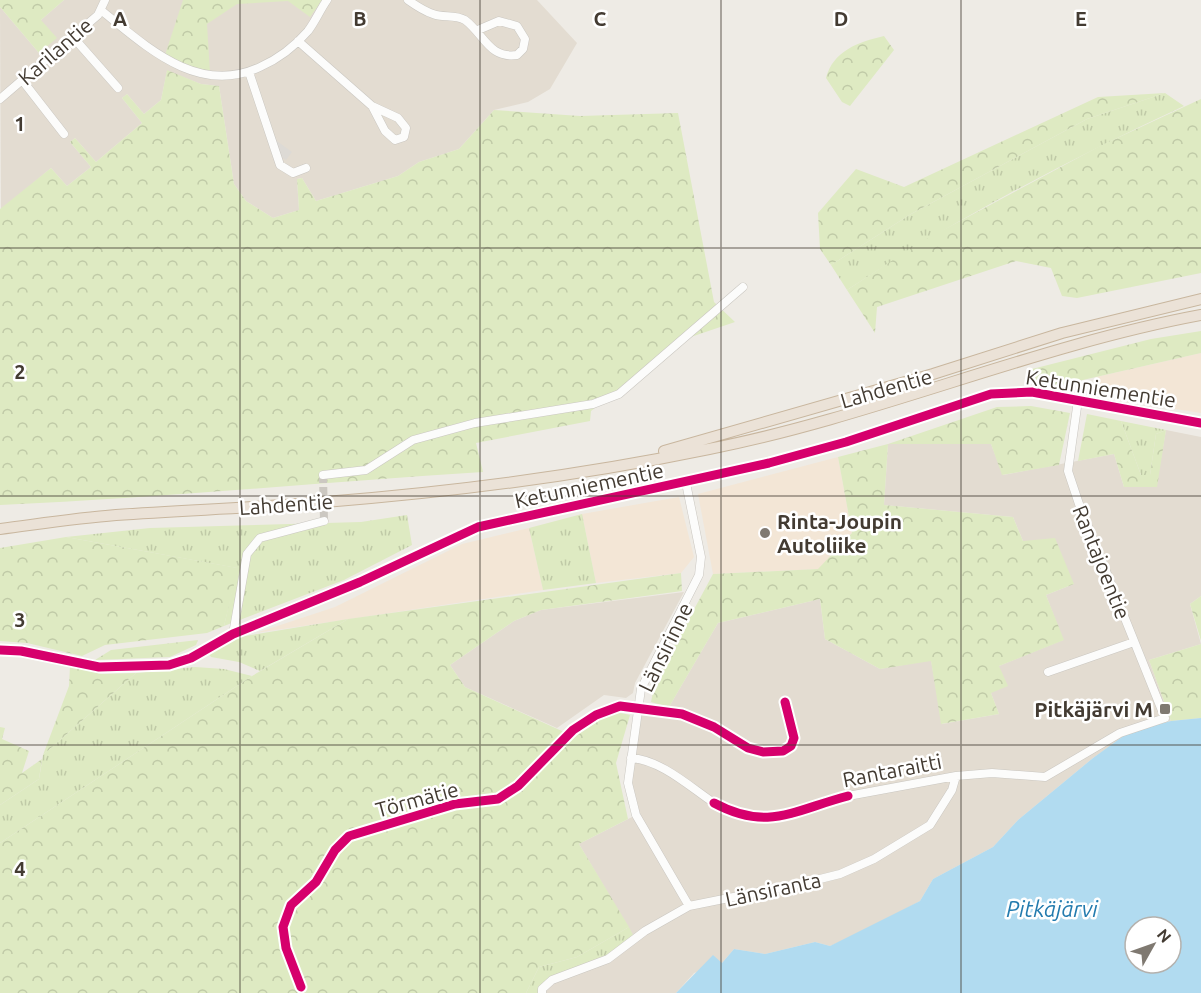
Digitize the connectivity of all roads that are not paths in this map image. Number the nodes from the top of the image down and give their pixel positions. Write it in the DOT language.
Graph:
graph roads {
  1 [pos="105,0"];
  2 [pos="327,0"];
  3 [pos="408,0"];
  4 [pos="102,11"];
  5 [pos="478,30"];
  6 [pos="73,37"];
  7 [pos="298,41"];
  8 [pos="249,72"];
  9 [pos="22,80"];
  10 [pos="118,88"];
  11 [pos="0,99"];
  12 [pos="372,106"];
  13 [pos="64,134"];
  14 [pos="306,168"];
  15 [pos="743,287"];
  16 [pos="1201,299"];
  17 [pos="1201,315"];
  18 [pos="1078,400"];
  19 [pos="1201,423"];
  20 [pos="570,473"];
  21 [pos="323,475"];
  22 [pos="686,483"];
  23 [pos="324,521"];
  24 [pos="0,529"];
  25 [pos="233,634"];
  26 [pos="1134,642"];
  27 [pos="0,650"];
  28 [pos="1048,672"];
  29 [pos="784,702"];
  30 [pos="639,708"];
  31 [pos="1165,718"];
  32 [pos="631,758"];
  33 [pos="956,776"];
  34 [pos="848,796"];
  35 [pos="714,803"];
  36 [pos="689,906"];
  37 [pos="301,987"];
  38 [pos="542,993"];
  1 -- 4 [label="street, Karilantie"];
  2 -- 7 [label="street"];
  3 -- 5 [label="street"];
  4 -- 6 [label="street, Karilantie"];
  4 -- 8 [label="street"];
  5 -- 5 [label="street"];
  6 -- 9 [label="street, Karilantie"];
  6 -- 10 [label="street"];
  7 -- 8 [label="street"];
  7 -- 12 [label="street"];
  8 -- 14 [label="street"];
  9 -- 11 [label="street, Karilantie"];
  9 -- 13 [label="street"];
  12 -- 12 [label="street"];
  15 -- 21 [label="street"];
  16 -- 20 [label="highway, Lahdentie"];
  17 -- 20 [label="highway, Lahdentie"];
  18 -- 19 [label="street, Ketunniementie"];
  18 -- 22 [label="street, Ketunniementie"];
  18 -- 26 [label="street, Rantajoentie"];
  20 -- 24 [label="highway, Lahdentie"];
  22 -- 25 [label="street, Ketunniementie"];
  22 -- 30 [label="street, Länsirinne"];
  23 -- 25 [label="street"];
  25 -- 27 [label="street, Ketunniementie"];
  26 -- 28 [label="street"];
  26 -- 31 [label="street, Rantajoentie"];
  29 -- 30 [label="street, Törmätie"];
  30 -- 32 [label="street, Länsirinne"];
  30 -- 37 [label="street, Törmätie"];
  31 -- 33 [label="street, Rantaraitti"];
  32 -- 35 [label="street"];
  32 -- 36 [label="street, Länsirinne"];
  33 -- 34 [label="street, Rantaraitti"];
  33 -- 36 [label="street, Länsiranta"];
  36 -- 38 [label="street, Länsiranta"];
}
